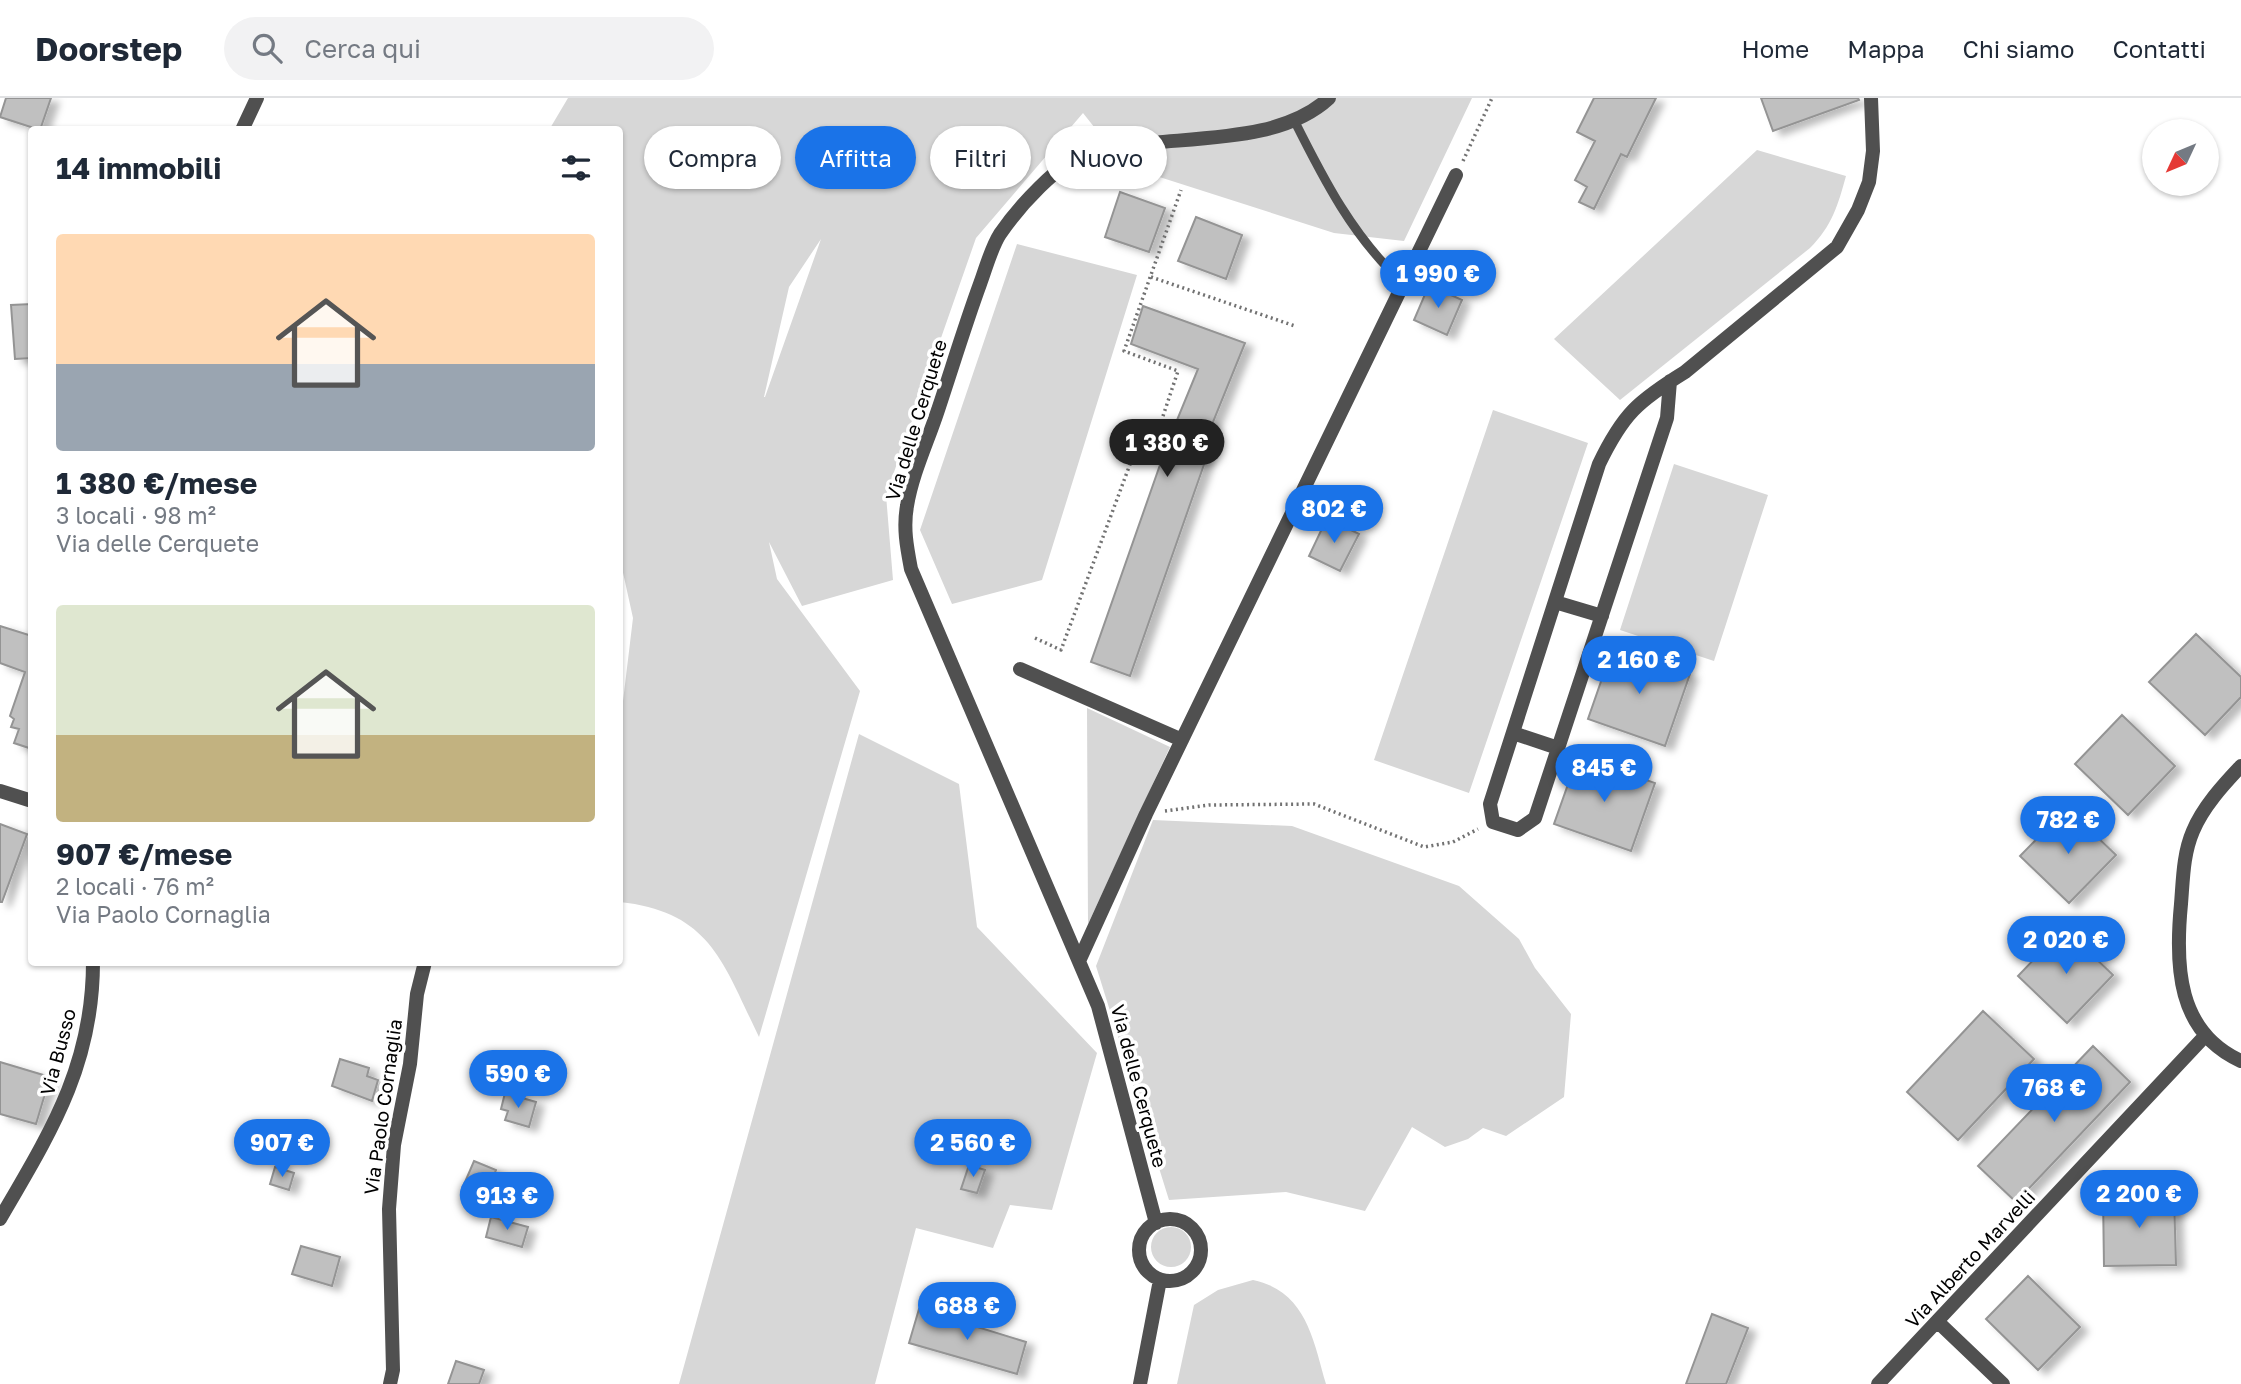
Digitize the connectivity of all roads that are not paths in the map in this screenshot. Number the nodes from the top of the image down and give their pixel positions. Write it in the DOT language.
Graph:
graph roads {
  1 [pos="257,98"];
  2 [pos="1329,98"];
  3 [pos="1871,98"];
  4 [pos="1294,120"];
  5 [pos="244,126"];
  6 [pos="1456,175"];
  7 [pos="1403,283"];
  8 [pos="1670,381"];
  9 [pos="1555,602"];
  10 [pos="1602,616"];
  11 [pos="1020,669"];
  12 [pos="1513,733"];
  13 [pos="1182,740"];
  14 [pos="1558,748"];
  15 [pos="2241,766"];
  16 [pos="0,791"];
  17 [pos="28,800"];
  18 [pos="1079,961"];
  19 [pos="93,966"];
  20 [pos="424,966"];
  21 [pos="2205,1036"];
  22 [pos="2241,1061"];
  23 [pos="0,1219"];
  24 [pos="1156,1223"];
  25 [pos="1160,1280"];
  26 [pos="1938,1322"];
  27 [pos="390,1384"];
  28 [pos="1140,1384"];
  29 [pos="1878,1384"];
  30 [pos="2003,1384"];
  1 -- 5 [label="street"];
  2 -- 4 [label="street, Via delle Cerquete"];
  3 -- 8 [label="street"];
  4 -- 7 [label="lane"];
  4 -- 18 [label="street, Via delle Cerquete"];
  6 -- 7 [label="street"];
  7 -- 13 [label="street"];
  8 -- 9 [label="street"];
  8 -- 10 [label="street"];
  9 -- 10 [label="street"];
  9 -- 12 [label="street"];
  10 -- 14 [label="street"];
  11 -- 13 [label="street"];
  12 -- 14 [label="street"];
  12 -- 14 [label="street"];
  13 -- 18 [label="street"];
  15 -- 21 [label="street"];
  16 -- 17 [label="street"];
  18 -- 24 [label="street, Via delle Cerquete"];
  19 -- 23 [label="street, Via Busso"];
  20 -- 27 [label="street, Via Paolo Cornaglia"];
  21 -- 22 [label="street"];
  21 -- 26 [label="street, Via Alberto Marvelli"];
  24 -- 25 [label="street"];
  24 -- 25 [label="street"];
  25 -- 28 [label="street"];
  26 -- 29 [label="street, Via Alberto Marvelli"];
  26 -- 30 [label="street"];
}
